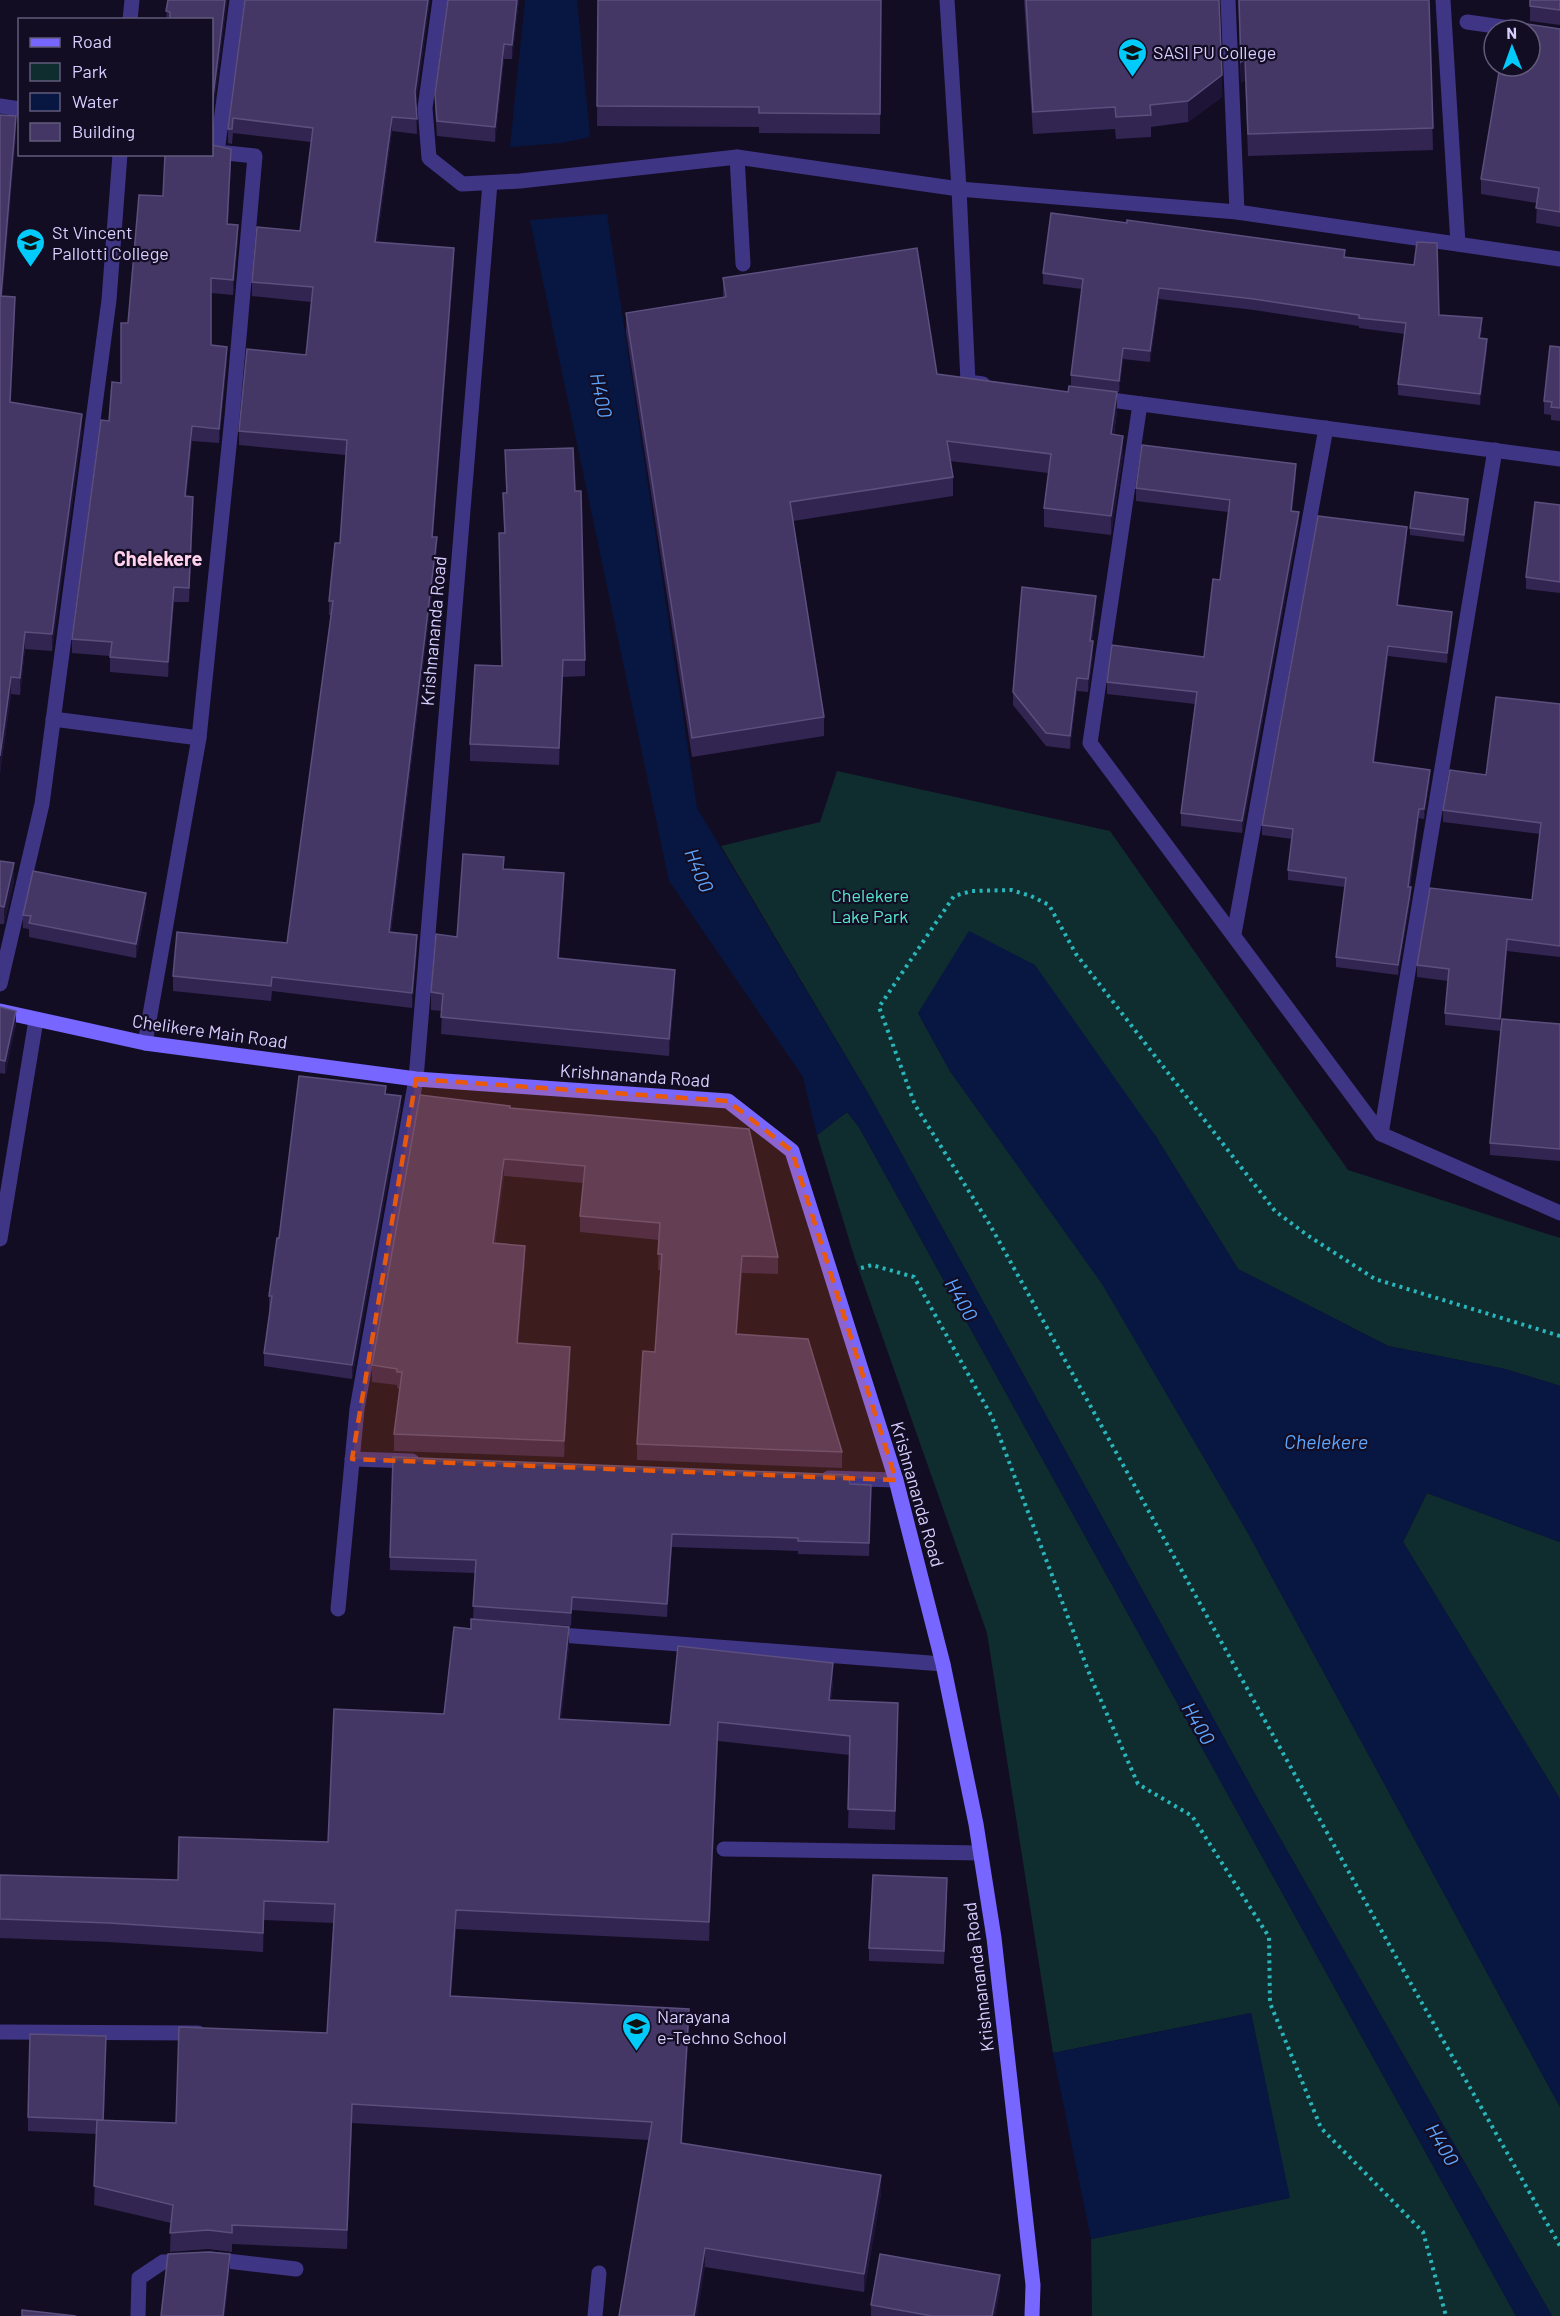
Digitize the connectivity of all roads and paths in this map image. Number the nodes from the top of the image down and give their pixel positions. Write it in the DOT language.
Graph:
graph roads {
  1 [pos="132,0"];
  2 [pos="237,0"];
  3 [pos="440,0"];
  4 [pos="947,0"];
  5 [pos="1228,0"];
  6 [pos="1443,0"];
  7 [pos="130,18"];
  8 [pos="1467,22"];
  9 [pos="1482,24"];
  10 [pos="0,106"];
  11 [pos="18,109"];
  12 [pos="214,152"];
  13 [pos="120,156"];
  14 [pos="737,157"];
  15 [pos="490,183"];
  16 [pos="959,189"];
  17 [pos="1237,212"];
  18 [pos="1458,244"];
  19 [pos="1560,259"];
  20 [pos="743,264"];
  21 [pos="1002,386"];
  22 [pos="1083,397"];
  23 [pos="1140,404"];
  24 [pos="1326,428"];
  25 [pos="1495,450"];
  26 [pos="1560,459"];
  27 [pos="52,719"];
  28 [pos="199,738"];
  29 [pos="1234,934"];
  30 [pos="0,984"];
  31 [pos="0,1011"];
  32 [pos="36,1020"];
  33 [pos="145,1043"];
  34 [pos="416,1079"];
  35 [pos="1381,1134"];
  36 [pos="1560,1213"];
  37 [pos="0,1239"];
  38 [pos="831,1274"];
  39 [pos="1560,1336"];
  40 [pos="352,1459"];
  41 [pos="423,1462"];
  42 [pos="813,1477"];
  43 [pos="896,1480"];
  44 [pos="338,1609"];
  45 [pos="533,1633"];
  46 [pos="943,1664"];
  47 [pos="724,1849"];
  48 [pos="981,1853"];
  49 [pos="0,2032"];
  50 [pos="211,2033"];
  51 [pos="1560,2246"];
  52 [pos="296,2269"];
  53 [pos="599,2273"];
  54 [pos="138,2316"];
  55 [pos="595,2316"];
  56 [pos="1032,2316"];
  57 [pos="1446,2316"];
  1 -- 7 [label="street"];
  2 -- 12 [label="street"];
  3 -- 15 [label="street"];
  4 -- 16 [label="street"];
  5 -- 17 [label="street"];
  6 -- 18 [label="street"];
  8 -- 9 [label="street"];
  10 -- 11 [label="street"];
  12 -- 28 [label="street"];
  13 -- 27 [label="street"];
  14 -- 15 [label="street"];
  14 -- 16 [label="street"];
  14 -- 20 [label="street"];
  15 -- 34 [label="street, Krishnananda Road"];
  16 -- 17 [label="street"];
  16 -- 21 [label="street"];
  17 -- 18 [label="street"];
  18 -- 19 [label="street"];
  22 -- 23 [label="street"];
  23 -- 24 [label="street"];
  23 -- 29 [label="street"];
  24 -- 25 [label="street"];
  24 -- 29 [label="street"];
  25 -- 26 [label="street"];
  25 -- 35 [label="street"];
  27 -- 28 [label="street"];
  27 -- 30 [label="street"];
  28 -- 33 [label="street"];
  29 -- 35 [label="street"];
  31 -- 32 [label="street, Chelikere Main Road"];
  32 -- 33 [label="street, Chelikere Main Road"];
  32 -- 37 [label="street"];
  33 -- 34 [label="street, Chelikere Main Road"];
  34 -- 38 [label="street, Krishnananda Road"];
  34 -- 40 [label="street"];
  35 -- 36 [label="street"];
  38 -- 43 [label="street, Krishnananda Road"];
  38 -- 57 [label="path"];
  39 -- 51 [label="path"];
  40 -- 41 [label="street"];
  40 -- 44 [label="street"];
  42 -- 43 [label="street"];
  43 -- 46 [label="street, Krishnananda Road"];
  45 -- 46 [label="street"];
  46 -- 48 [label="street, Krishnananda Road"];
  47 -- 48 [label="street"];
  48 -- 56 [label="street, Krishnananda Road"];
  49 -- 50 [label="street"];
  52 -- 54 [label="street"];
  53 -- 55 [label="street"];
}
